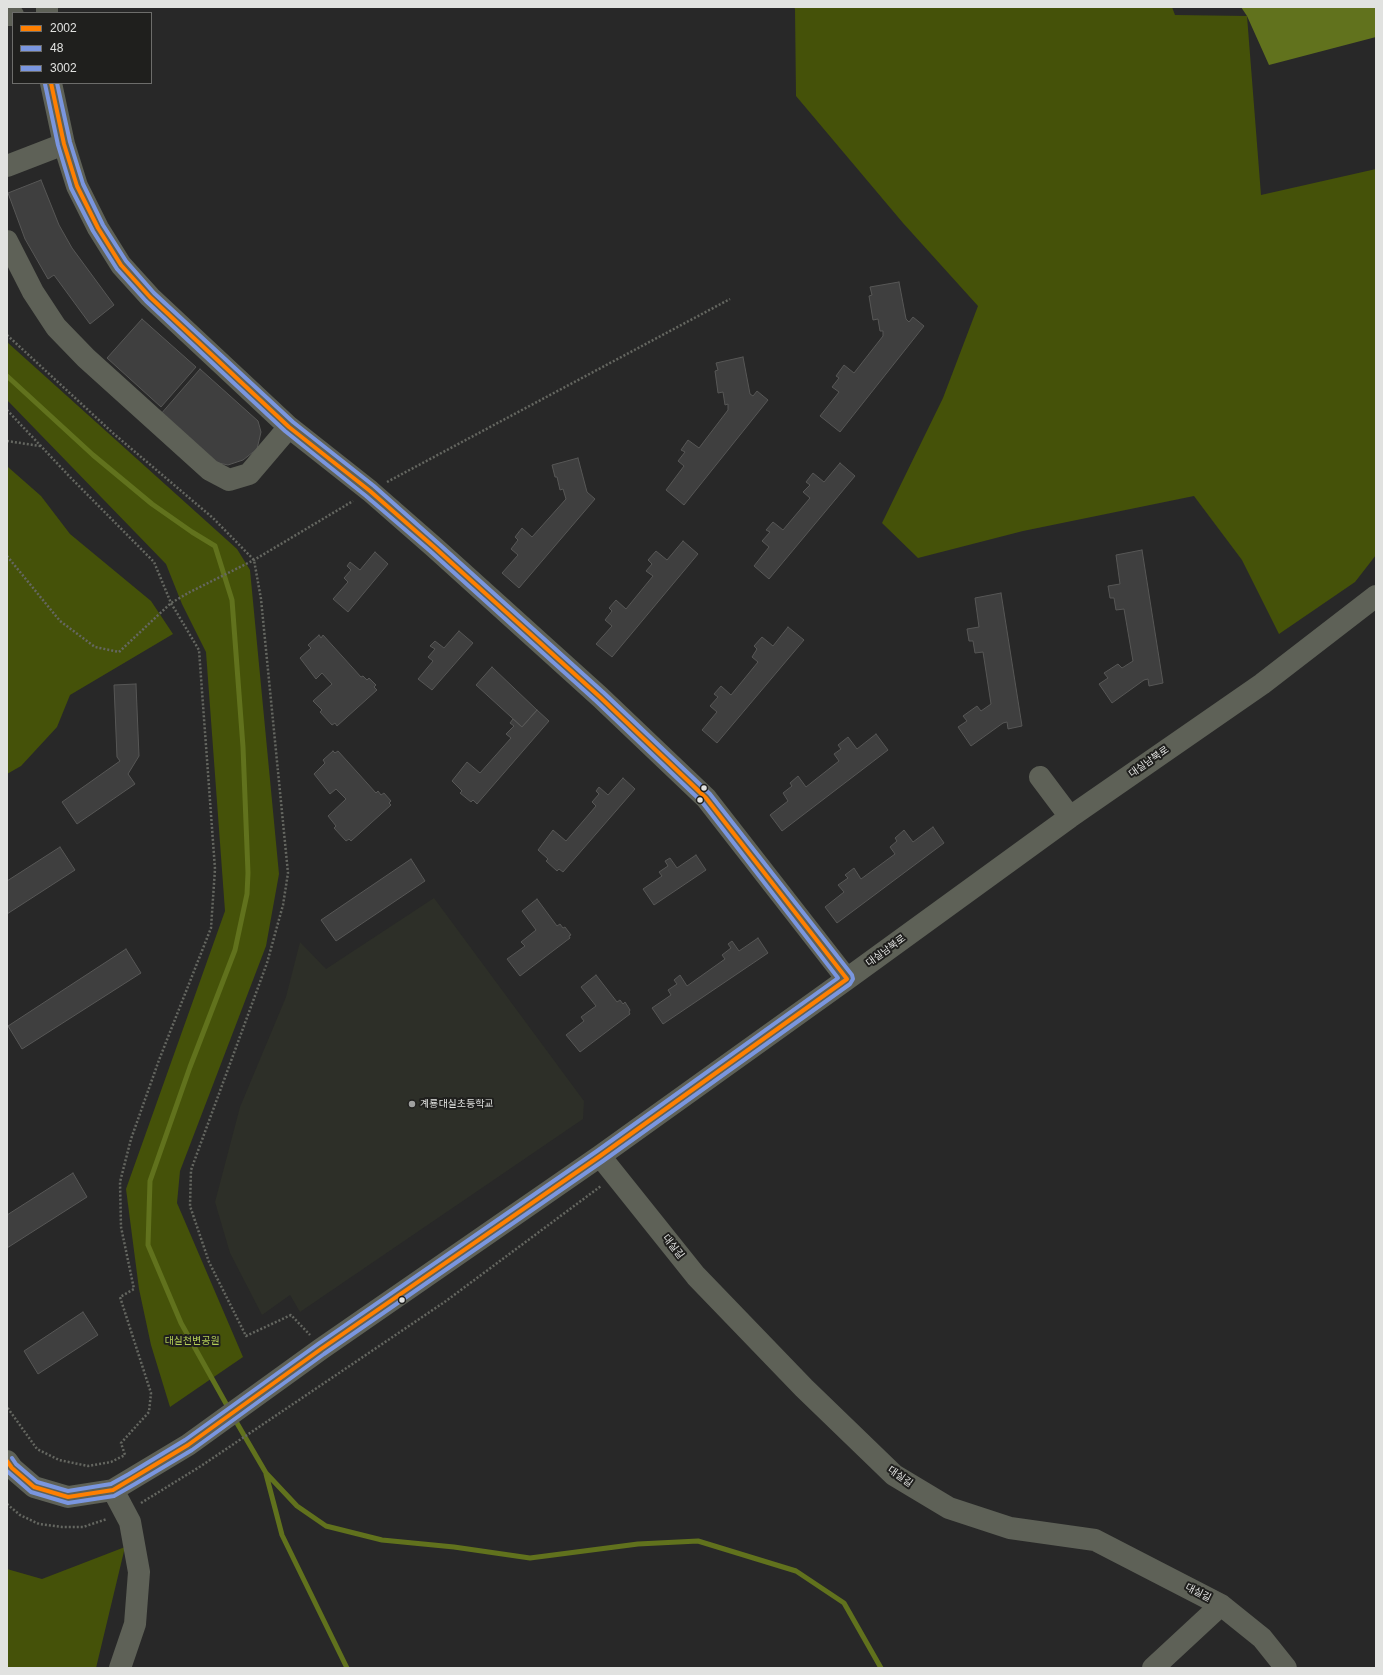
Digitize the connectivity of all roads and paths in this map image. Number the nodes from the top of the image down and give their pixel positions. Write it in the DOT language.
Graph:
graph roads {
  1 [pos="51,84"];
  2 [pos="64,144"];
  3 [pos="7,166"];
  4 [pos="7,241"];
  5 [pos="730,299"];
  6 [pos="7,335"];
  7 [pos="7,410"];
  8 [pos="289,427"];
  9 [pos="7,441"];
  10 [pos="41,446"];
  11 [pos="370,491"];
  12 [pos="7,556"];
  13 [pos="254,560"];
  14 [pos="1376,596"];
  15 [pos="171,603"];
  16 [pos="1040,778"];
  17 [pos="1070,817"];
  18 [pos="847,979"];
  19 [pos="600,1156"];
  20 [pos="602,1186"];
  21 [pos="321,1348"];
  22 [pos="7,1407"];
  23 [pos="7,1462"];
  24 [pos="113,1490"];
  25 [pos="7,1504"];
  26 [pos="134,1506"];
  27 [pos="113,1517"];
  28 [pos="1221,1605"];
  29 [pos="120,1668"];
  30 [pos="1153,1668"];
  31 [pos="1286,1668"];
  1 -- 2 [label="street"];
  2 -- 3 [label="street"];
  2 -- 8 [label="street"];
  4 -- 8 [label="street"];
  5 -- 11 [label="path"];
  6 -- 13 [label="path"];
  7 -- 10 [label="path"];
  8 -- 11 [label="street"];
  9 -- 10 [label="path"];
  10 -- 15 [label="path"];
  11 -- 13 [label="path"];
  11 -- 18 [label="street"];
  12 -- 15 [label="path"];
  13 -- 15 [label="path"];
  13 -- 21 [label="path"];
  14 -- 17 [label="street, 대실남북로"];
  15 -- 22 [label="path"];
  16 -- 17 [label="street"];
  17 -- 18 [label="street, 대실남북로"];
  18 -- 19 [label="street, 대실남북로"];
  19 -- 21 [label="street, 대실남북로"];
  19 -- 28 [label="street, 대실길"];
  20 -- 26 [label="path"];
  21 -- 24 [label="street, 대실남북로"];
  23 -- 24 [label="street, 대실남북로"];
  24 -- 29 [label="street"];
  25 -- 27 [label="path"];
  28 -- 30 [label="street"];
  28 -- 31 [label="street, 대실길"];
}
